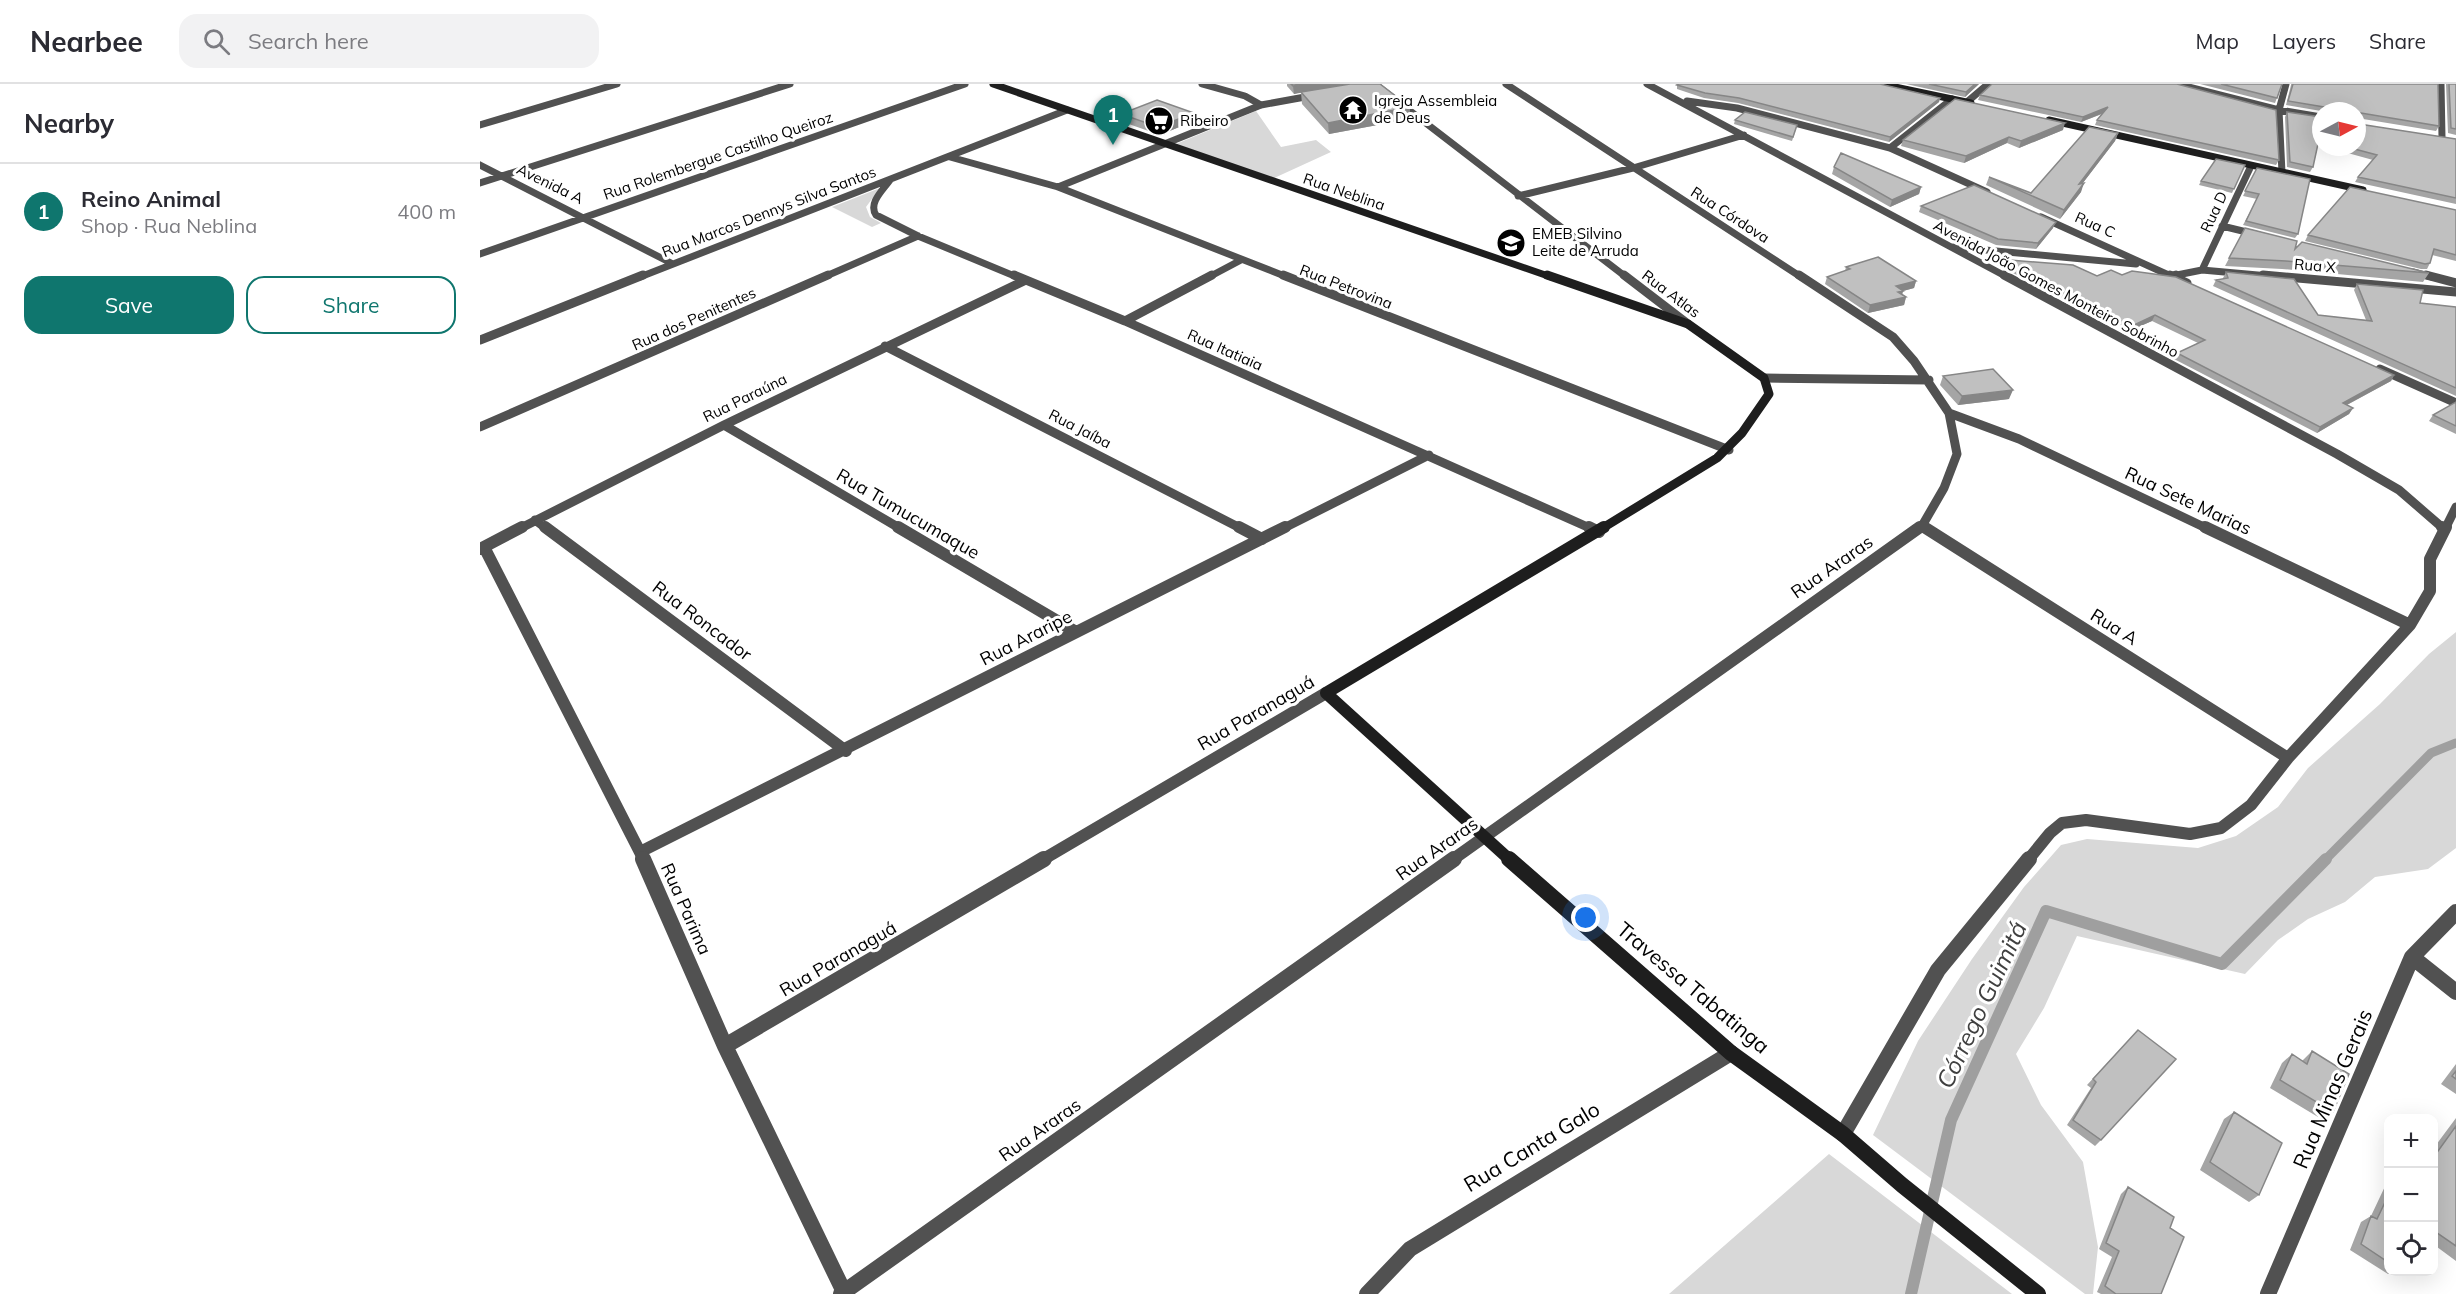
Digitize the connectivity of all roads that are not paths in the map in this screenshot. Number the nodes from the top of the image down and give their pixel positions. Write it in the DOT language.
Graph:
graph roads {
  1 [pos="617,84"];
  2 [pos="790,84"];
  3 [pos="965,84"];
  4 [pos="993,84"];
  5 [pos="1202,84"];
  6 [pos="1235,84"];
  7 [pos="1376,84"];
  8 [pos="1506,84"];
  9 [pos="1647,84"];
  10 [pos="1881,84"];
  11 [pos="1988,84"];
  12 [pos="2176,84"];
  13 [pos="2286,84"];
  14 [pos="2441,84"];
  15 [pos="1365,87"];
  16 [pos="1330,93"];
  17 [pos="1245,96"];
  18 [pos="1676,99"];
  19 [pos="1952,99"];
  20 [pos="1967,102"];
  21 [pos="1261,105"];
  22 [pos="1982,105"];
  23 [pos="1067,110"];
  24 [pos="2279,110"];
  25 [pos="2312,116"];
  26 [pos="2042,118"];
  27 [pos="480,125"];
  28 [pos="1744,135"];
  29 [pos="2431,136"];
  30 [pos="1161,144"];
  31 [pos="1890,148"];
  32 [pos="950,157"];
  33 [pos="480,165"];
  34 [pos="2251,166"];
  35 [pos="1633,168"];
  36 [pos="2282,173"];
  37 [pos="500,176"];
  38 [pos="890,180"];
  39 [pos="480,183"];
  40 [pos="1058,187"];
  41 [pos="2375,193"];
  42 [pos="1518,196"];
  43 [pos="1997,197"];
  44 [pos="2030,211"];
  45 [pos="583,217"];
  46 [pos="2222,226"];
  47 [pos="918,236"];
  48 [pos="2266,237"];
  49 [pos="1946,246"];
  50 [pos="480,254"];
  51 [pos="1241,260"];
  52 [pos="671,263"];
  53 [pos="2148,265"];
  54 [pos="2202,270"];
  55 [pos="2400,270"];
  56 [pos="2172,276"];
  57 [pos="1026,280"];
  58 [pos="2456,283"];
  59 [pos="2194,286"];
  60 [pos="2456,292"];
  61 [pos="1125,321"];
  62 [pos="1688,324"];
  63 [pos="480,340"];
  64 [pos="885,346"];
  65 [pos="2368,364"];
  66 [pos="1764,378"];
  67 [pos="1929,380"];
  68 [pos="2456,403"];
  69 [pos="1949,413"];
  70 [pos="724,425"];
  71 [pos="480,427"];
  72 [pos="1729,450"];
  73 [pos="1429,455"];
  74 [pos="2456,507"];
  75 [pos="535,520"];
  76 [pos="1922,526"];
  77 [pos="2444,529"];
  78 [pos="1599,532"];
  79 [pos="1262,539"];
  80 [pos="482,548"];
  81 [pos="2410,625"];
  82 [pos="1076,632"];
  83 [pos="1326,693"];
  84 [pos="846,751"];
  85 [pos="2288,758"];
  86 [pos="1484,837"];
  87 [pos="640,852"];
  88 [pos="2456,912"];
  89 [pos="2412,957"];
  90 [pos="2456,992"];
  91 [pos="725,1046"];
  92 [pos="1731,1053"];
  93 [pos="1843,1134"];
  94 [pos="843,1293"];
  95 [pos="1367,1294"];
  96 [pos="2037,1294"];
  97 [pos="2268,1294"];
  1 -- 27 [label="street"];
  2 -- 37 [label="street"];
  3 -- 45 [label="street, Rua Rolembergue Castilho Queiroz"];
  4 -- 23 [label="street, Rua Neblina"];
  5 -- 17 [label="street"];
  6 -- 17 [label="street"];
  7 -- 15 [label="street"];
  7 -- 42 [label="street, Rua Atlas"];
  8 -- 35 [label="street, Rua Córdova"];
  9 -- 18 [label="street, Avenida João Gomes Monteiro Sobrinho"];
  10 -- 19 [label="street"];
  11 -- 20 [label="street"];
  12 -- 24 [label="street"];
  13 -- 24 [label="street"];
  14 -- 29 [label="street"];
  16 -- 21 [label="street"];
  17 -- 21 [label="street"];
  18 -- 28 [label="street, Avenida João Gomes Monteiro Sobrinho"];
  18 -- 31 [label="street"];
  19 -- 20 [label="street"];
  19 -- 31 [label="street"];
  20 -- 22 [label="street"];
  21 -- 30 [label="street"];
  23 -- 30 [label="street, Rua Neblina"];
  23 -- 32 [label="street, Rua Marcos Dennys Silva Santos"];
  24 -- 25 [label="street"];
  24 -- 36 [label="street"];
  26 -- 34 [label="street"];
  28 -- 35 [label="street"];
  28 -- 49 [label="street, Avenida João Gomes Monteiro Sobrinho"];
  30 -- 40 [label="street"];
  30 -- 62 [label="street, Rua Neblina"];
  31 -- 43 [label="street"];
  32 -- 38 [label="street, Rua Marcos Dennys Silva Santos"];
  32 -- 40 [label="street, Rua Petrovina"];
  33 -- 37 [label="street, Avenida A"];
  34 -- 36 [label="street"];
  34 -- 46 [label="street, Rua D"];
  35 -- 42 [label="street"];
  35 -- 67 [label="street, Rua Córdova"];
  36 -- 41 [label="street"];
  37 -- 39 [label="street"];
  37 -- 45 [label="street, Avenida A"];
  38 -- 47 [label="street, Rua Itatiaia"];
  38 -- 52 [label="street, Rua Marcos Dennys Silva Santos"];
  40 -- 51 [label="street, Rua Petrovina"];
  42 -- 62 [label="street, Rua Atlas"];
  44 -- 53 [label="street, Rua C"];
  45 -- 50 [label="street, Rua Rolembergue Castilho Queiroz"];
  45 -- 52 [label="street, Avenida A"];
  46 -- 48 [label="street"];
  46 -- 54 [label="street, Rua D"];
  47 -- 57 [label="street, Rua Itatiaia"];
  47 -- 71 [label="street, Rua dos Penitentes"];
  49 -- 53 [label="street"];
  49 -- 77 [label="street, Avenida João Gomes Monteiro Sobrinho"];
  51 -- 61 [label="street"];
  51 -- 72 [label="street, Rua Petrovina"];
  52 -- 63 [label="street, Rua Marcos Dennys Silva Santos"];
  53 -- 56 [label="street, Rua C"];
  54 -- 56 [label="street, Rua X"];
  54 -- 60 [label="street, Rua X"];
  55 -- 58 [label="street"];
  56 -- 59 [label="street, Rua C"];
  57 -- 61 [label="street, Rua Itatiaia"];
  57 -- 64 [label="street, Rua Paraúna"];
  61 -- 73 [label="street, Rua Itatiaia"];
  62 -- 66 [label="street, Rua Atlas"];
  64 -- 70 [label="street, Rua Paraúna"];
  64 -- 79 [label="street, Rua Jaíba"];
  65 -- 68 [label="street"];
  66 -- 67 [label="street"];
  66 -- 72 [label="street, Rua Paranaguá"];
  67 -- 69 [label="street, Rua Araras"];
  69 -- 76 [label="street, Rua Araras"];
  69 -- 81 [label="street, Rua Sete Marias"];
  70 -- 75 [label="street, Rua Paraúna"];
  70 -- 82 [label="street, Rua Tumucumaque"];
  72 -- 78 [label="street, Rua Paranaguá"];
  73 -- 78 [label="street, Rua Itatiaia"];
  73 -- 79 [label="street, Rua Araripe"];
  74 -- 77 [label="street"];
  75 -- 80 [label="street, Rua Paraúna"];
  75 -- 84 [label="street, Rua Roncador"];
  76 -- 85 [label="street, Rua A"];
  76 -- 86 [label="street, Rua Araras"];
  77 -- 81 [label="street"];
  78 -- 83 [label="street, Rua Paranaguá"];
  79 -- 82 [label="street, Rua Araripe"];
  80 -- 87 [label="street, Rua Parima"];
  81 -- 85 [label="street"];
  82 -- 84 [label="street, Rua Araripe"];
  83 -- 86 [label="street, Travessa Tabatinga"];
  83 -- 91 [label="street, Rua Paranaguá"];
  84 -- 87 [label="street, Rua Araripe"];
  85 -- 93 [label="street"];
  86 -- 92 [label="street, Travessa Tabatinga"];
  86 -- 94 [label="street, Rua Araras"];
  87 -- 91 [label="street, Rua Parima"];
  88 -- 89 [label="street, Rua Minas Gerais"];
  89 -- 90 [label="street"];
  89 -- 97 [label="street, Rua Minas Gerais"];
  91 -- 94 [label="street, Rua Parima"];
  92 -- 93 [label="street, Travessa Tabatinga"];
  92 -- 95 [label="street, Rua Canta Galo"];
  93 -- 96 [label="street, Travessa Tabatinga"];
}
